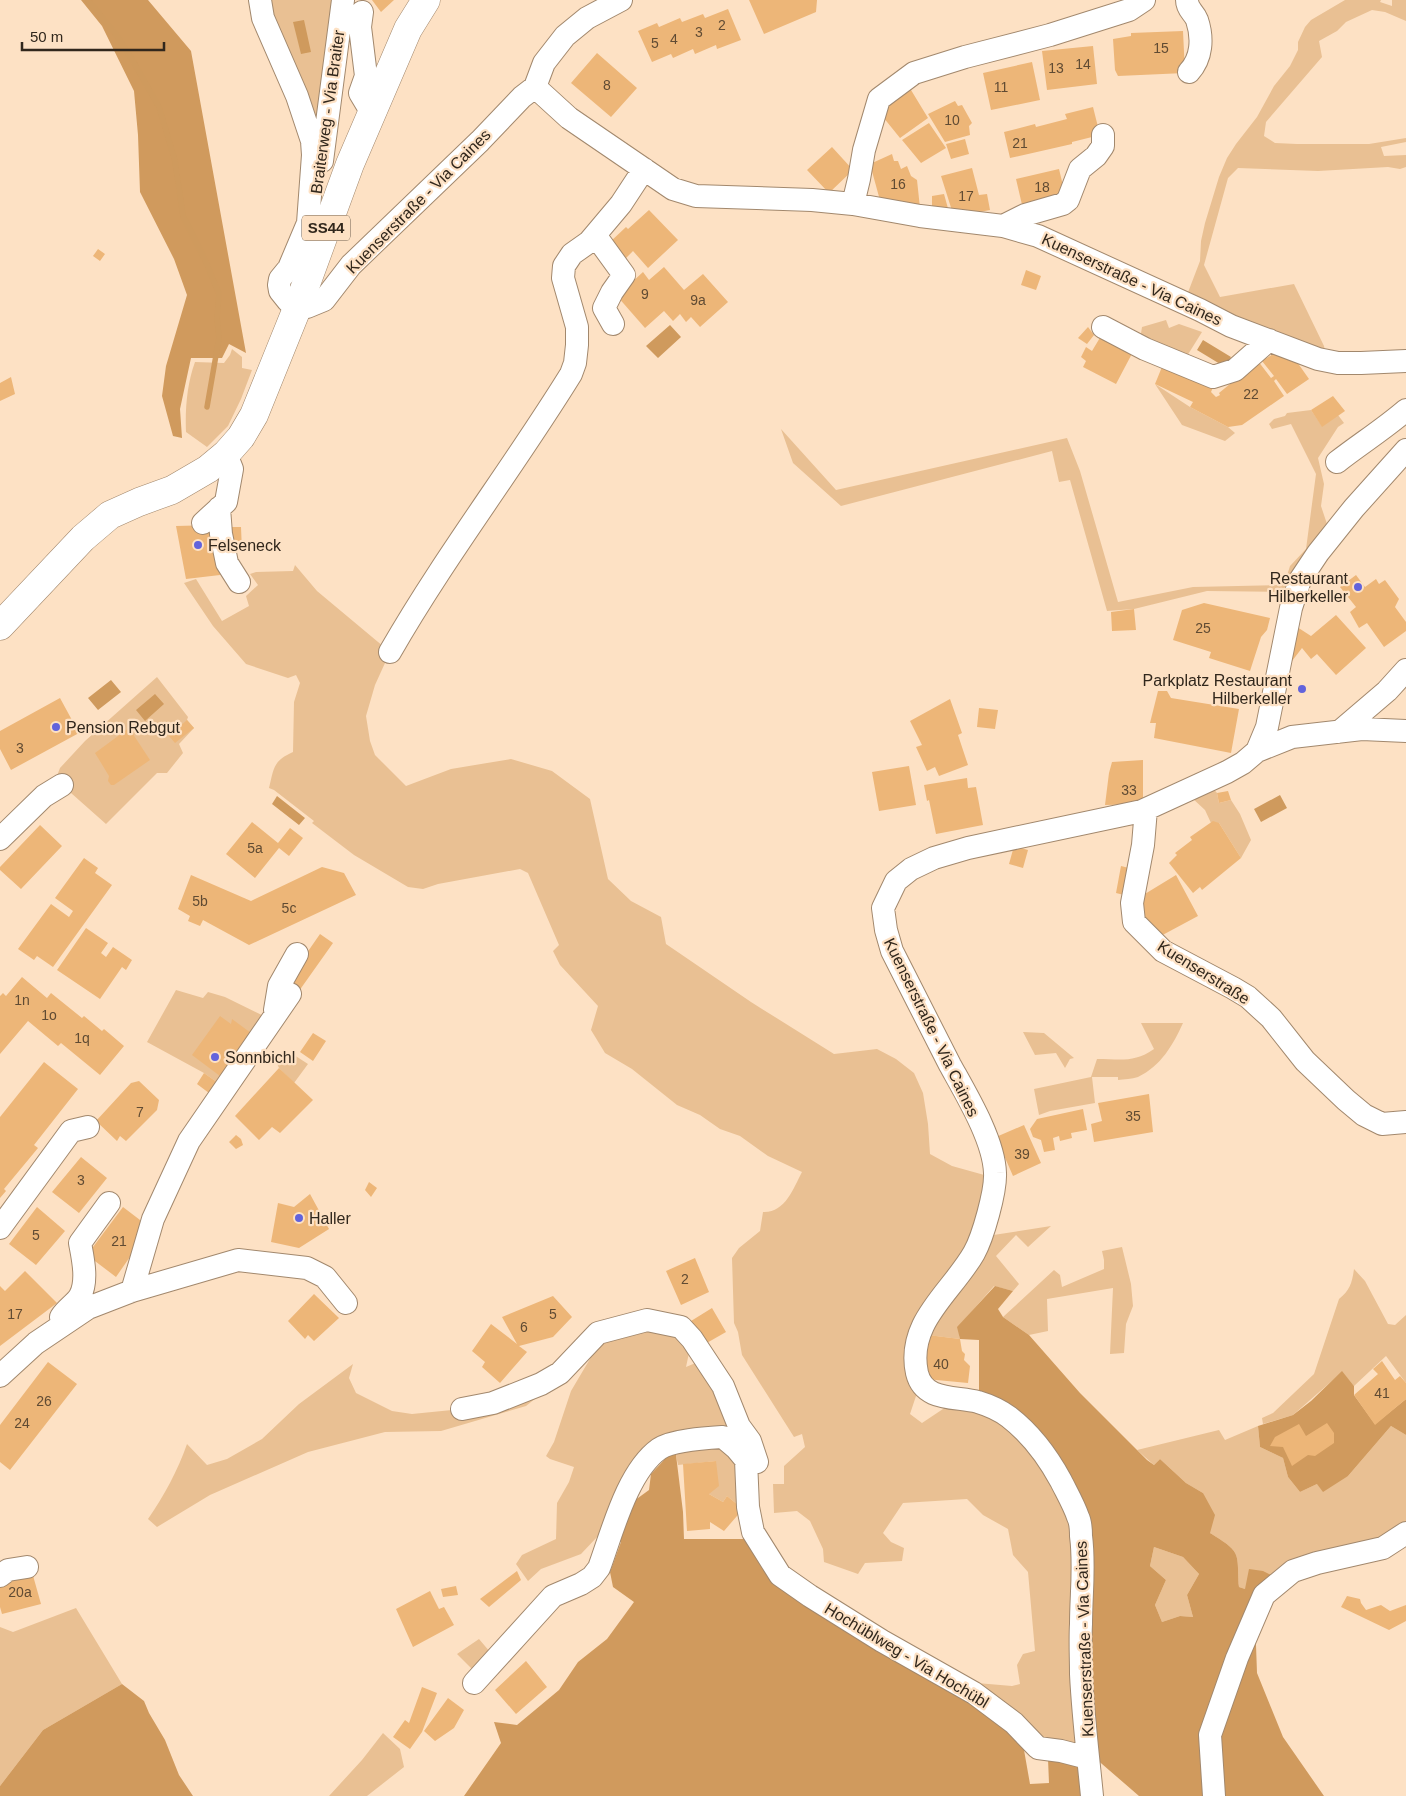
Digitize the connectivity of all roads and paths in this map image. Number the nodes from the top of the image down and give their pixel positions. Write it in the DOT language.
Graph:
graph roads {
  1 [pos="260,0"];
  2 [pos="343,0"];
  3 [pos="426,0"];
  4 [pos="621,0"];
  5 [pos="1144,0"];
  6 [pos="1187,0"];
  7 [pos="362,12"];
  8 [pos="1189,72"];
  9 [pos="535,87"];
  10 [pos="372,113"];
  11 [pos="1103,135"];
  12 [pos="644,169"];
  13 [pos="853,204"];
  14 [pos="308,223"];
  15 [pos="1003,226"];
  16 [pos="595,235"];
  17 [pos="298,306"];
  18 [pos="613,324"];
  19 [pos="1103,327"];
  20 [pos="1269,340"];
  21 [pos="1406,361"];
  22 [pos="1406,410"];
  23 [pos="1406,450"];
  24 [pos="226,454"];
  25 [pos="1337,462"];
  26 [pos="239,582"];
  27 [pos="0,626"];
  28 [pos="390,652"];
  29 [pos="1406,670"];
  30 [pos="1406,731"];
  31 [pos="1339,732"];
  32 [pos="1257,752"];
  33 [pos="62,785"];
  34 [pos="1146,809"];
  35 [pos="0,839"];
  36 [pos="297,954"];
  37 [pos="290,994"];
  38 [pos="275,1016"];
  39 [pos="1406,1122"];
  40 [pos="88,1127"];
  41 [pos="109,1203"];
  42 [pos="0,1228"];
  43 [pos="132,1291"];
  44 [pos="346,1303"];
  45 [pos="51,1332"];
  46 [pos="0,1376"];
  47 [pos="462,1409"];
  48 [pos="751,1520"];
  49 [pos="1406,1533"];
  50 [pos="27,1567"];
  51 [pos="0,1576"];
  52 [pos="474,1683"];
  53 [pos="1088,1758"];
  54 [pos="1092,1796"];
  55 [pos="1214,1796"];
  1 -- 14 [label="street, Braiterweg - Via Braiter"];
  2 -- 14 [label="street, Braiterweg - Via Braiter"];
  3 -- 10 [label="main road, SS44"];
  4 -- 9 [label="street, Kuenserstraße - Via Caines"];
  5 -- 13 [label="street"];
  6 -- 8 [label="street"];
  7 -- 10 [label="street"];
  9 -- 12 [label="street, Kuenserstraße - Via Caines"];
  9 -- 17 [label="street, Kuenserstraße - Via Caines"];
  10 -- 17 [label="main road, SS44"];
  11 -- 15 [label="street"];
  12 -- 13 [label="street, Kuenserstraße - Via Caines"];
  12 -- 16 [label="street"];
  13 -- 15 [label="street, Kuenserstraße - Via Caines"];
  14 -- 17 [label="street, Braiterweg - Via Braiter"];
  15 -- 20 [label="street, Kuenserstraße - Via Caines"];
  16 -- 18 [label="street"];
  16 -- 28 [label="street"];
  17 -- 24 [label="main road, SS44"];
  19 -- 20 [label="street"];
  20 -- 21 [label="street, Kuenserstraße - Via Caines"];
  22 -- 25 [label="street"];
  23 -- 32 [label="street"];
  24 -- 26 [label="street"];
  24 -- 27 [label="main road, SS44"];
  29 -- 31 [label="street"];
  30 -- 31 [label="street, Kuenserstraße - Via Caines"];
  31 -- 32 [label="street, Kuenserstraße - Via Caines"];
  32 -- 34 [label="street, Kuenserstraße - Via Caines"];
  33 -- 35 [label="street"];
  34 -- 39 [label="street, Kuenserstraße"];
  34 -- 53 [label="street, Kuenserstraße - Via Caines"];
  36 -- 38 [label="street"];
  37 -- 38 [label="street"];
  38 -- 43 [label="street"];
  40 -- 42 [label="street"];
  41 -- 45 [label="street"];
  43 -- 44 [label="street"];
  43 -- 45 [label="street"];
  45 -- 46 [label="street"];
  47 -- 48 [label="street"];
  48 -- 52 [label="street, Hochüblweg - Via Hochübl"];
  48 -- 53 [label="street, Hochüblweg - Via Hochübl"];
  49 -- 55 [label="street"];
  50 -- 51 [label="street"];
  53 -- 54 [label="street, Kuenserstraße - Via Caines"];
}
